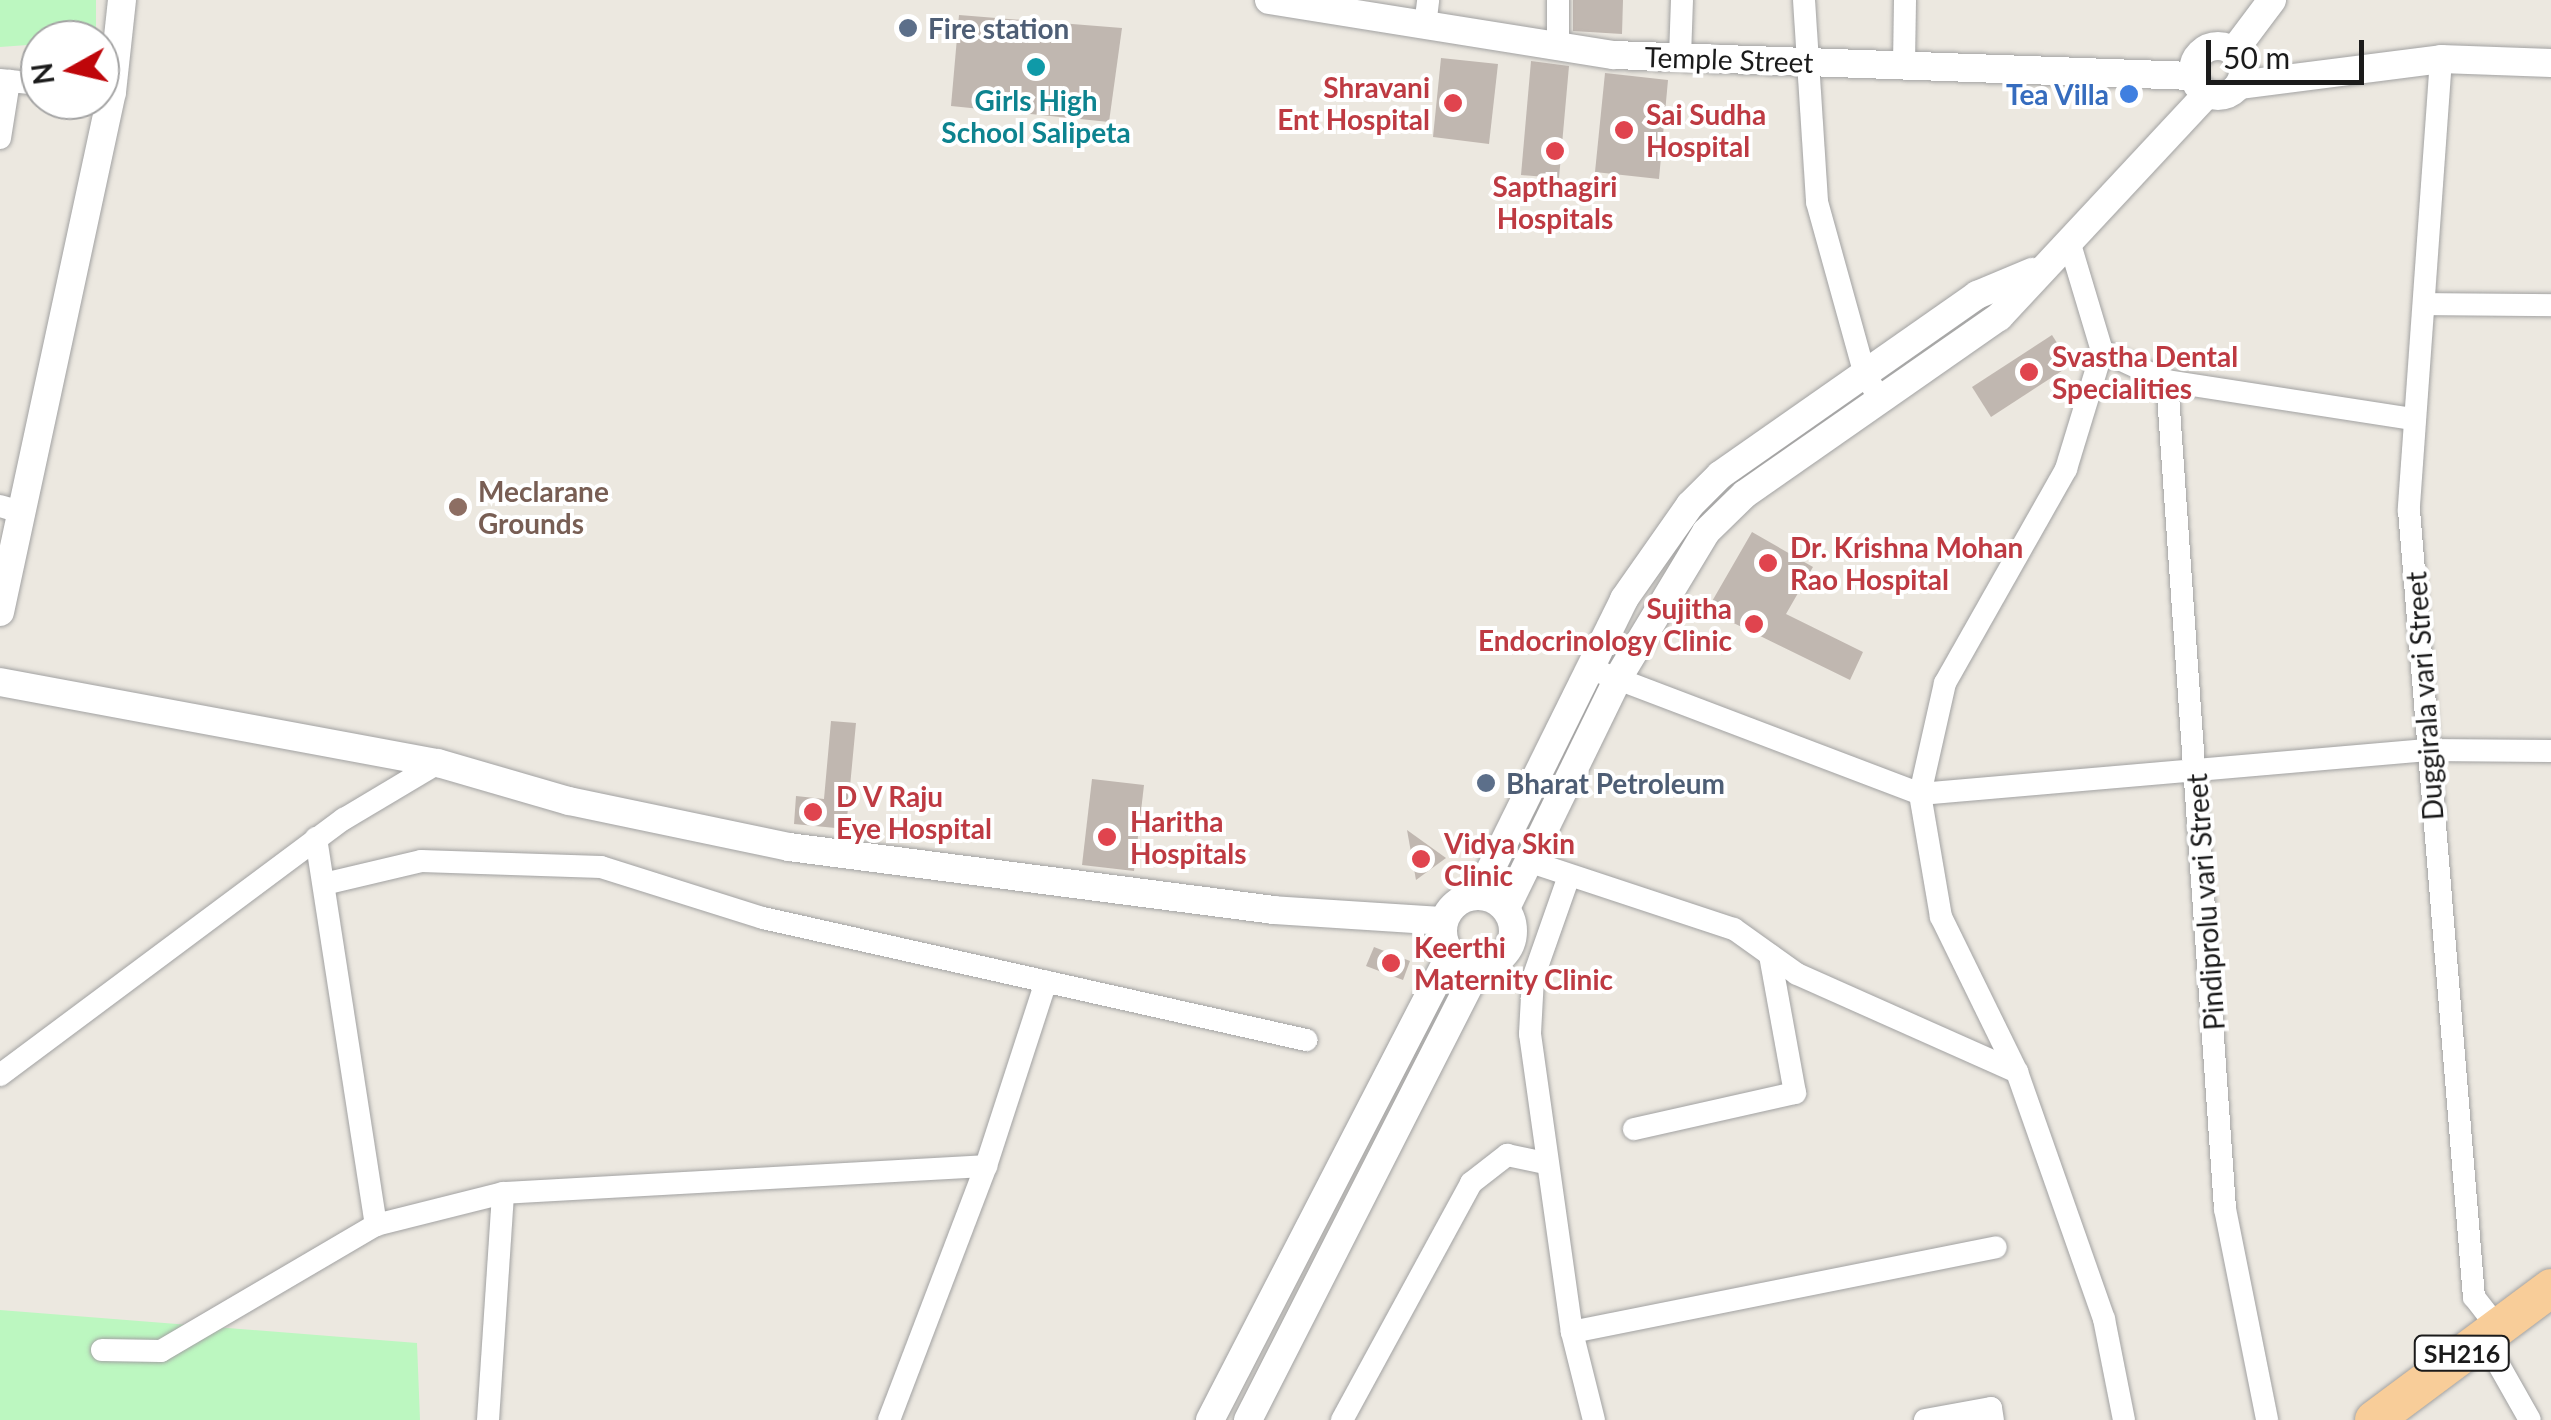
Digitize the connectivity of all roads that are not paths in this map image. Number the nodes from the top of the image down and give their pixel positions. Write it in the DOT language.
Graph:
graph roads {
  1 [pos="1269,0"];
  2 [pos="1558,0"];
  3 [pos="1682,0"];
  4 [pos="1804,0"];
  5 [pos="1905,0"];
  6 [pos="2272,0"];
  7 [pos="1367,8"];
  8 [pos="1426,13"];
  9 [pos="1558,48"];
  10 [pos="2234,52"];
  11 [pos="1680,57"];
  12 [pos="2440,59"];
  13 [pos="1803,62"];
  14 [pos="1904,64"];
  15 [pos="2551,64"];
  16 [pos="4,81"];
  17 [pos="2200,85"];
  18 [pos="2239,85"];
  19 [pos="99,120"];
  20 [pos="0,138"];
  21 [pos="2068,242"];
  22 [pos="2034,271"];
  23 [pos="2425,304"];
  24 [pos="2551,306"];
  25 [pos="2102,350"];
  26 [pos="1864,372"];
  27 [pos="2167,381"];
  28 [pos="1881,402"];
  29 [pos="2412,419"];
  30 [pos="10,508"];
  31 [pos="0,612"];
  32 [pos="1589,668"];
  33 [pos="1618,678"];
  34 [pos="0,682"];
  35 [pos="2427,750"];
  36 [pos="2551,751"];
  37 [pos="438,763"];
  38 [pos="2197,770"];
  39 [pos="1920,794"];
  40 [pos="316,838"];
  41 [pos="1530,862"];
  42 [pos="1569,876"];
  43 [pos="324,884"];
  44 [pos="1478,895"];
  45 [pos="1506,908"];
  46 [pos="1444,922"];
  47 [pos="1451,953"];
  48 [pos="1770,955"];
  49 [pos="1479,966"];
  50 [pos="1046,981"];
  51 [pos="1306,1040"];
  52 [pos="2017,1072"];
  53 [pos="0,1075"];
  54 [pos="1634,1128"];
  55 [pos="1545,1163"];
  56 [pos="986,1166"];
  57 [pos="503,1193"];
  58 [pos="376,1225"];
  59 [pos="1996,1247"];
  60 [pos="2551,1288"];
  61 [pos="2490,1331"];
  62 [pos="1572,1332"];
  63 [pos="102,1350"];
  64 [pos="488,1420"];
  65 [pos="888,1420"];
  66 [pos="1210,1420"];
  67 [pos="1248,1420"];
  68 [pos="1342,1420"];
  69 [pos="1594,1420"];
  70 [pos="1925,1420"];
  71 [pos="1993,1420"];
  72 [pos="2124,1420"];
  73 [pos="2267,1420"];
  74 [pos="2374,1420"];
  75 [pos="2530,1420"];
  1 -- 7 [label="street, Temple Street"];
  2 -- 9 [label="street"];
  3 -- 11 [label="street"];
  4 -- 13 [label="street"];
  5 -- 14 [label="street"];
  6 -- 10 [label="street"];
  7 -- 8 [label="street, Temple Street"];
  8 -- 9 [label="street, Temple Street"];
  9 -- 11 [label="street, Temple Street"];
  10 -- 17 [label="street"];
  10 -- 18 [label="street"];
  11 -- 13 [label="street, Temple Street"];
  12 -- 15 [label="street"];
  12 -- 18 [label="street"];
  12 -- 23 [label="street, Duggirala vari Street"];
  13 -- 14 [label="street, Temple Street"];
  13 -- 26 [label="street"];
  14 -- 17 [label="street, Temple Street"];
  16 -- 20 [label="street"];
  17 -- 18 [label="street"];
  17 -- 21 [label="street"];
  19 -- 30 [label="street"];
  21 -- 22 [label="street"];
  21 -- 25 [label="street"];
  22 -- 26 [label="street"];
  22 -- 28 [label="street"];
  23 -- 24 [label="street"];
  23 -- 29 [label="street, Duggirala vari Street"];
  25 -- 27 [label="street"];
  25 -- 39 [label="street"];
  26 -- 28 [label="street"];
  26 -- 32 [label="street"];
  27 -- 29 [label="street"];
  27 -- 38 [label="street, Pindiprolu vari Street"];
  28 -- 33 [label="street"];
  29 -- 35 [label="street, Duggirala vari Street"];
  30 -- 31 [label="street"];
  32 -- 33 [label="street"];
  32 -- 44 [label="street"];
  33 -- 39 [label="street"];
  33 -- 41 [label="street"];
  34 -- 37 [label="street"];
  35 -- 36 [label="street"];
  35 -- 38 [label="street"];
  35 -- 61 [label="street, Duggirala vari Street"];
  37 -- 40 [label="street"];
  37 -- 46 [label="street"];
  38 -- 39 [label="street"];
  38 -- 73 [label="street, Pindiprolu vari Street"];
  39 -- 52 [label="street"];
  40 -- 43 [label="street"];
  40 -- 53 [label="street"];
  41 -- 42 [label="street"];
  41 -- 45 [label="street"];
  42 -- 48 [label="street"];
  42 -- 55 [label="street"];
  43 -- 50 [label="street"];
  43 -- 58 [label="street"];
  44 -- 45 [label="street"];
  44 -- 46 [label="street"];
  45 -- 49 [label="street"];
  46 -- 47 [label="street"];
  47 -- 49 [label="street"];
  47 -- 66 [label="street"];
  48 -- 52 [label="street"];
  48 -- 54 [label="street"];
  49 -- 67 [label="street"];
  50 -- 51 [label="street"];
  50 -- 56 [label="street"];
  52 -- 72 [label="street"];
  55 -- 62 [label="street"];
  55 -- 68 [label="street"];
  56 -- 57 [label="street"];
  56 -- 65 [label="street"];
  57 -- 58 [label="street"];
  57 -- 64 [label="street"];
  58 -- 63 [label="street"];
  59 -- 62 [label="street"];
  60 -- 61 [label="main road, SH216"];
  61 -- 74 [label="main road, SH216"];
  61 -- 75 [label="street, Duggirala vari Street"];
  62 -- 69 [label="street"];
  70 -- 71 [label="street"];
}
